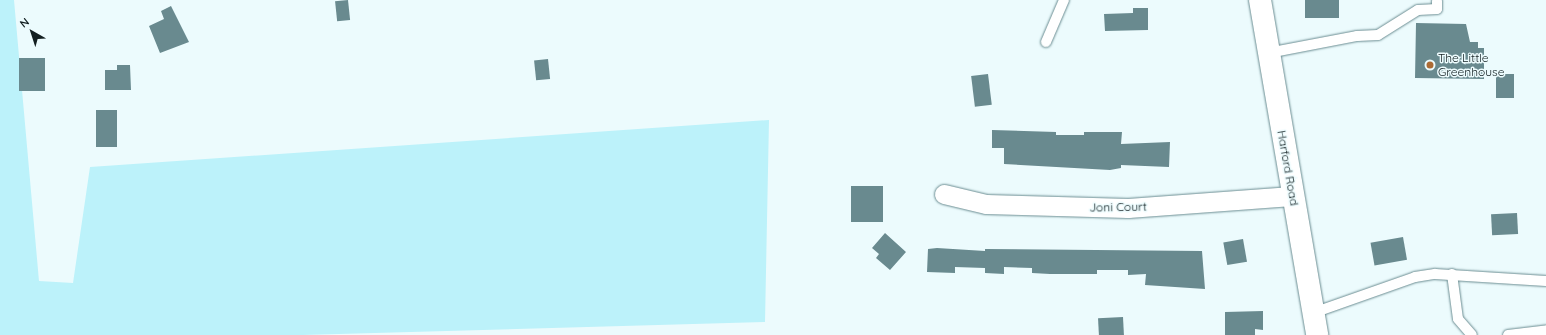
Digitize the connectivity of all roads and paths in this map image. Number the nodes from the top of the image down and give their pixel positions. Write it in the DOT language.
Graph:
graph roads {
  1 [pos="1064,0"];
  2 [pos="1260,0"];
  3 [pos="1437,1"];
  4 [pos="1046,42"];
  5 [pos="1268,53"];
  6 [pos="944,194"];
  7 [pos="1292,196"];
  8 [pos="1452,274"];
  9 [pos="1546,281"];
  10 [pos="1313,313"];
  11 [pos="1546,330"];
  12 [pos="1317,335"];
  13 [pos="1472,335"];
  14 [pos="1508,335"];
  1 -- 4 [label="lane"];
  2 -- 5 [label="main road, Harford Road"];
  3 -- 5 [label="lane"];
  5 -- 7 [label="main road, Harford Road"];
  6 -- 7 [label="street, Joni Court"];
  7 -- 10 [label="main road, Harford Road"];
  8 -- 9 [label="lane"];
  8 -- 10 [label="lane"];
  8 -- 13 [label="lane"];
  10 -- 12 [label="main road, Harford Road"];
  11 -- 14 [label="lane"];
}
